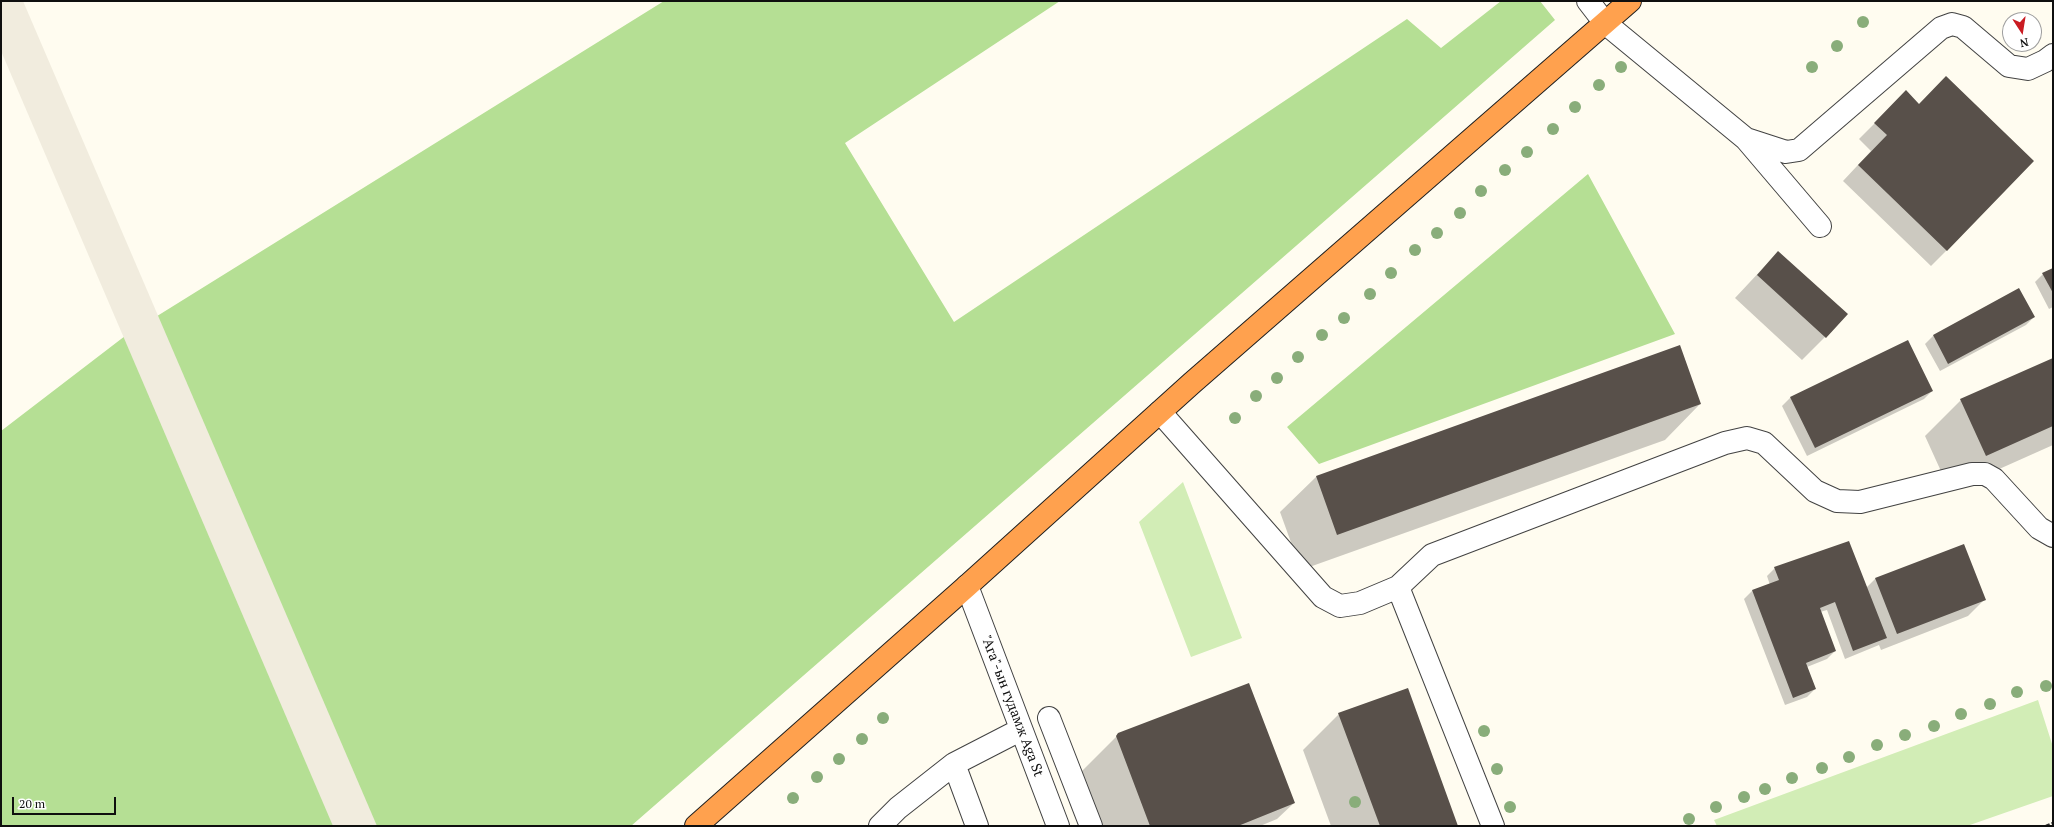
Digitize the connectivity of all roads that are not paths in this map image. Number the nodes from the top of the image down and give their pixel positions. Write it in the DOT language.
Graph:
graph roads {
  1 [pos="1588,1"];
  2 [pos="1630,1"];
  3 [pos="1604,23"];
  4 [pos="2053,55"];
  5 [pos="1746,139"];
  6 [pos="1820,226"];
  7 [pos="1160,412"];
  8 [pos="2053,536"];
  9 [pos="967,586"];
  10 [pos="1398,587"];
  11 [pos="1049,718"];
  12 [pos="1020,730"];
  13 [pos="954,764"];
  14 [pos="696,826"];
  15 [pos="880,826"];
  16 [pos="977,826"];
  17 [pos="1058,826"];
  18 [pos="1091,826"];
  19 [pos="1493,826"];
  1 -- 3 [label="street"];
  2 -- 3 [label="highway"];
  3 -- 5 [label="street"];
  3 -- 7 [label="highway"];
  4 -- 5 [label="street"];
  5 -- 6 [label="street"];
  7 -- 9 [label="highway"];
  7 -- 10 [label="street"];
  8 -- 10 [label="street"];
  9 -- 12 [label="street, \"Ага\"-ын гудамж Aga St"];
  9 -- 14 [label="highway"];
  10 -- 19 [label="street"];
  11 -- 18 [label="street"];
  12 -- 13 [label="street"];
  12 -- 17 [label="street, \"Ага\"-ын гудамж Aga St"];
  13 -- 15 [label="street"];
  13 -- 16 [label="street"];
}
